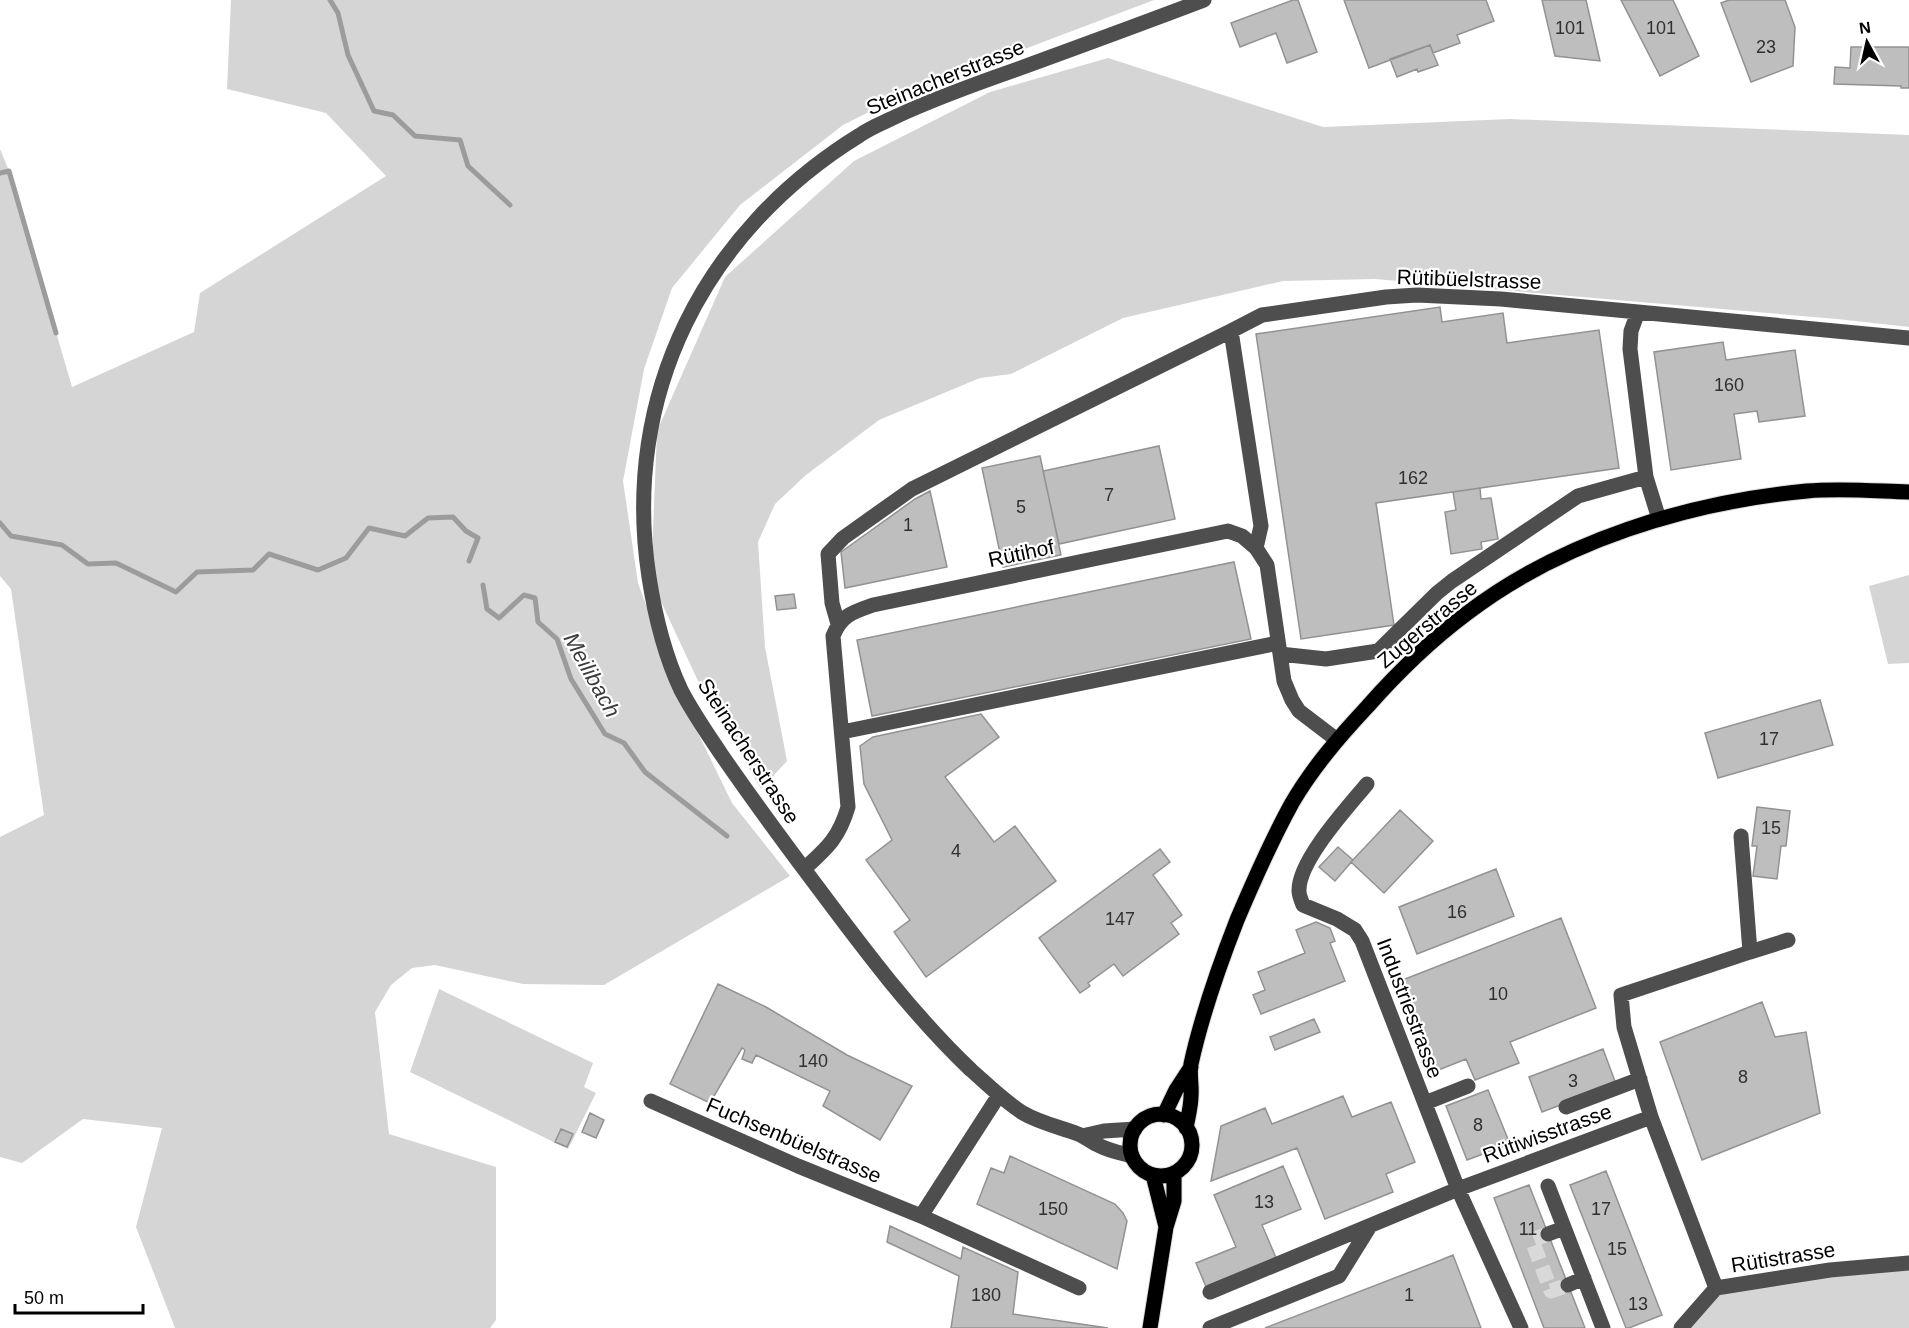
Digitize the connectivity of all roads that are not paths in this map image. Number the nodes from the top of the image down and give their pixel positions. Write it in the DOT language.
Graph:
graph roads {
  1 [pos="1204,0"];
  2 [pos="1638,312"];
  3 [pos="1231,331"];
  4 [pos="1909,338"];
  5 [pos="1647,477"];
  6 [pos="1909,492"];
  7 [pos="1659,519"];
  8 [pos="1256,548"];
  9 [pos="838,624"];
  10 [pos="1279,649"];
  11 [pos="842,732"];
  12 [pos="1337,740"];
  13 [pos="1367,784"];
  14 [pos="1741,836"];
  15 [pos="804,869"];
  16 [pos="1788,940"];
  17 [pos="1750,952"];
  18 [pos="1191,1066"];
  19 [pos="1640,1079"];
  20 [pos="1468,1086"];
  21 [pos="999,1095"];
  22 [pos="651,1101"];
  23 [pos="1425,1103"];
  24 [pos="1566,1107"];
  25 [pos="1164,1115"];
  26 [pos="1651,1117"];
  27 [pos="1186,1128"];
  28 [pos="1135,1129"];
  29 [pos="1082,1136"];
  30 [pos="1132,1156"];
  31 [pos="1174,1173"];
  32 [pos="1153,1175"];
  33 [pos="1548,1186"];
  34 [pos="1458,1189"];
  35 [pos="921,1216"];
  36 [pos="1370,1226"];
  37 [pos="1166,1227"];
  38 [pos="1564,1228"];
  39 [pos="1548,1234"];
  40 [pos="1909,1263"];
  41 [pos="1584,1278"];
  42 [pos="1568,1285"];
  43 [pos="1078,1288"];
  44 [pos="1716,1288"];
  45 [pos="1210,1292"];
  46 [pos="1150,1328"];
  47 [pos="1210,1328"];
  48 [pos="1521,1328"];
  49 [pos="1603,1328"];
  50 [pos="1681,1328"];
  1 -- 15 [label="street, Steinacherstrasse"];
  2 -- 3 [label="street, Rütibüelstrasse"];
  2 -- 4 [label="street, Rütibüelstrasse"];
  2 -- 5 [label="street"];
  3 -- 8 [label="street"];
  3 -- 9 [label="street, Rütibüelstrasse"];
  5 -- 7 [label="street"];
  5 -- 10 [label="street"];
  6 -- 7 [label="main road, Zugerstrasse"];
  7 -- 12 [label="main road, Zugerstrasse"];
  8 -- 9 [label="street, Rütihof"];
  8 -- 10 [label="street"];
  9 -- 11 [label="street"];
  10 -- 11 [label="street"];
  10 -- 12 [label="street"];
  11 -- 15 [label="street"];
  12 -- 18 [label="main road, Zugerstrasse"];
  13 -- 23 [label="street, Industriestrasse"];
  14 -- 17 [label="street"];
  15 -- 21 [label="street, Steinacherstrasse"];
  16 -- 17 [label="street"];
  17 -- 19 [label="street"];
  18 -- 25 [label="main road, Zugerstrasse"];
  18 -- 27 [label="main road, Zugerstrasse"];
  19 -- 24 [label="street"];
  19 -- 26 [label="street"];
  20 -- 23 [label="street"];
  21 -- 29 [label="street, Steinacherstrasse"];
  21 -- 35 [label="street"];
  22 -- 35 [label="street, Fuchsenbüelstrasse"];
  23 -- 34 [label="street, Industriestrasse"];
  25 -- 27 [label="main road"];
  25 -- 28 [label="main road"];
  26 -- 34 [label="street, Rütiwisstrasse"];
  26 -- 44 [label="street"];
  27 -- 31 [label="main road"];
  28 -- 29 [label="street"];
  28 -- 30 [label="main road"];
  29 -- 30 [label="street, Steinacherstrasse"];
  30 -- 32 [label="main road"];
  31 -- 32 [label="main road"];
  31 -- 37 [label="main road"];
  32 -- 37 [label="main road"];
  33 -- 38 [label="street"];
  34 -- 36 [label="street"];
  34 -- 48 [label="street, Industriestrasse"];
  35 -- 43 [label="street, Fuchsenbüelstrasse"];
  36 -- 45 [label="street"];
  36 -- 47 [label="street"];
  37 -- 46 [label="main road"];
  38 -- 39 [label="street"];
  38 -- 41 [label="street"];
  40 -- 44 [label="street, Rütistrasse"];
  41 -- 42 [label="street"];
  41 -- 49 [label="street"];
  44 -- 50 [label="street, Rütistrasse"];
}
